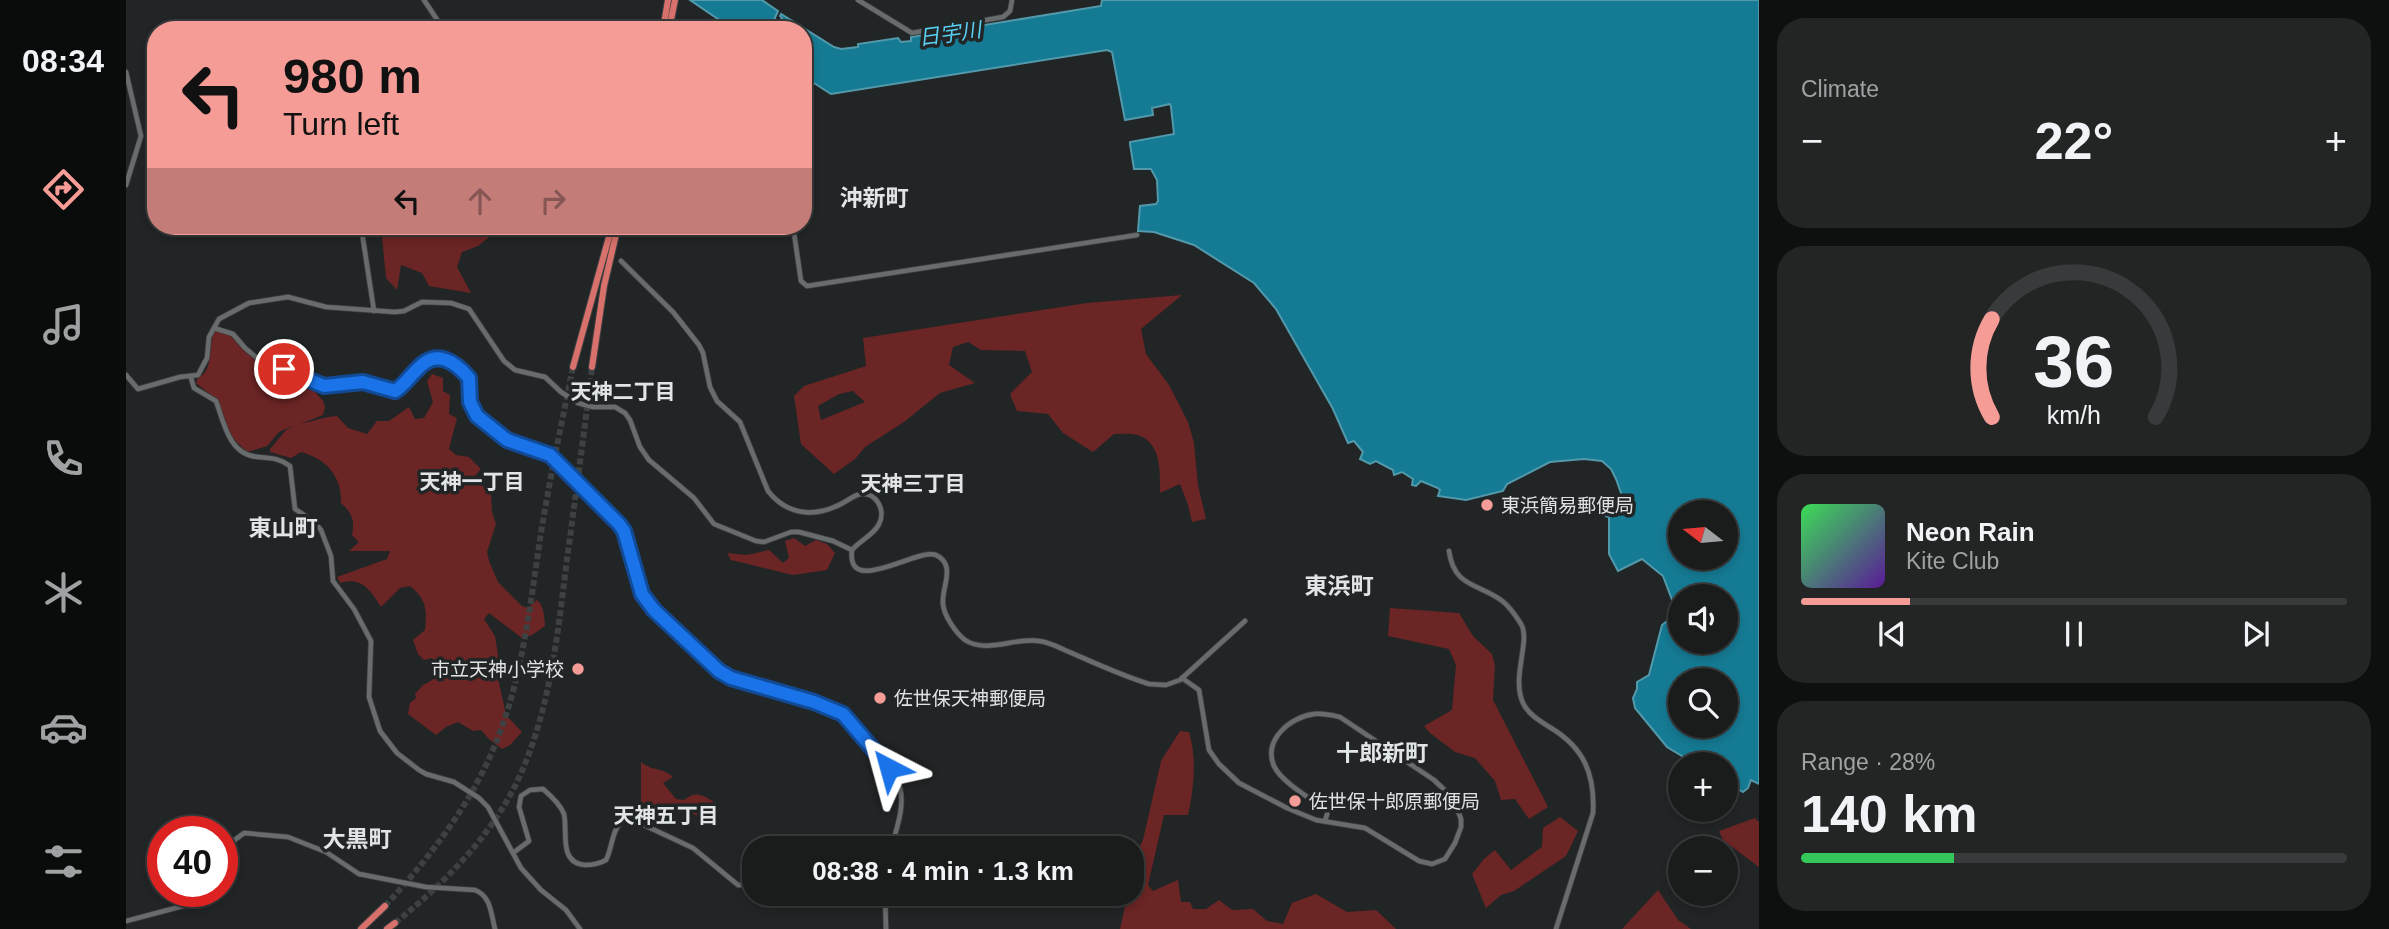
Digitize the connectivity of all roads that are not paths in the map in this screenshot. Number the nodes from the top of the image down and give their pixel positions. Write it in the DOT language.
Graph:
graph roads {
  1 [pos="424,0"];
  2 [pos="671,0"];
  3 [pos="858,0"];
  4 [pos="1012,0"];
  5 [pos="438,21"];
  6 [pos="668,21"];
  7 [pos="668,21"];
  8 [pos="126,72"];
  9 [pos="126,185"];
  10 [pos="362,235"];
  11 [pos="609,235"];
  12 [pos="616,235"];
  13 [pos="794,235"];
  14 [pos="1137,235"];
  15 [pos="621,261"];
  16 [pos="374,311"];
  17 [pos="214,328"];
  18 [pos="573,366"];
  19 [pos="592,367"];
  20 [pos="126,375"];
  21 [pos="191,378"];
  22 [pos="852,550"];
  23 [pos="1449,551"];
  24 [pos="1245,621"];
  25 [pos="1182,678"];
  26 [pos="1325,821"];
  27 [pos="894,836"];
  28 [pos="238,838"];
  29 [pos="513,853"];
  30 [pos="742,887"];
  31 [pos="385,906"];
  32 [pos="885,906"];
  33 [pos="179,907"];
  34 [pos="126,921"];
  35 [pos="395,923"];
  36 [pos="361,929"];
  37 [pos="387,929"];
  38 [pos="495,929"];
  39 [pos="580,929"];
  40 [pos="886,929"];
  41 [pos="1556,929"];
  1 -- 5 [label="street"];
  2 -- 6 [label="street"];
  2 -- 7 [label="highway"];
  3 -- 4 [label="street"];
  8 -- 9 [label="street"];
  10 -- 16 [label="street"];
  11 -- 18 [label="highway"];
  12 -- 19 [label="highway"];
  13 -- 14 [label="street"];
  15 -- 22 [label="street"];
  16 -- 17 [label="street"];
  16 -- 22 [label="street"];
  17 -- 21 [label="street"];
  17 -- 27 [label="street"];
  20 -- 21 [label="street"];
  21 -- 29 [label="street"];
  22 -- 25 [label="street"];
  23 -- 41 [label="street"];
  24 -- 25 [label="street"];
  25 -- 26 [label="street"];
  26 -- 26 [label="street"];
  28 -- 38 [label="street"];
  29 -- 30 [label="street"];
  29 -- 39 [label="street"];
  31 -- 36 [label="highway"];
  32 -- 40 [label="street"];
  33 -- 34 [label="street"];
  35 -- 37 [label="highway"];
}
